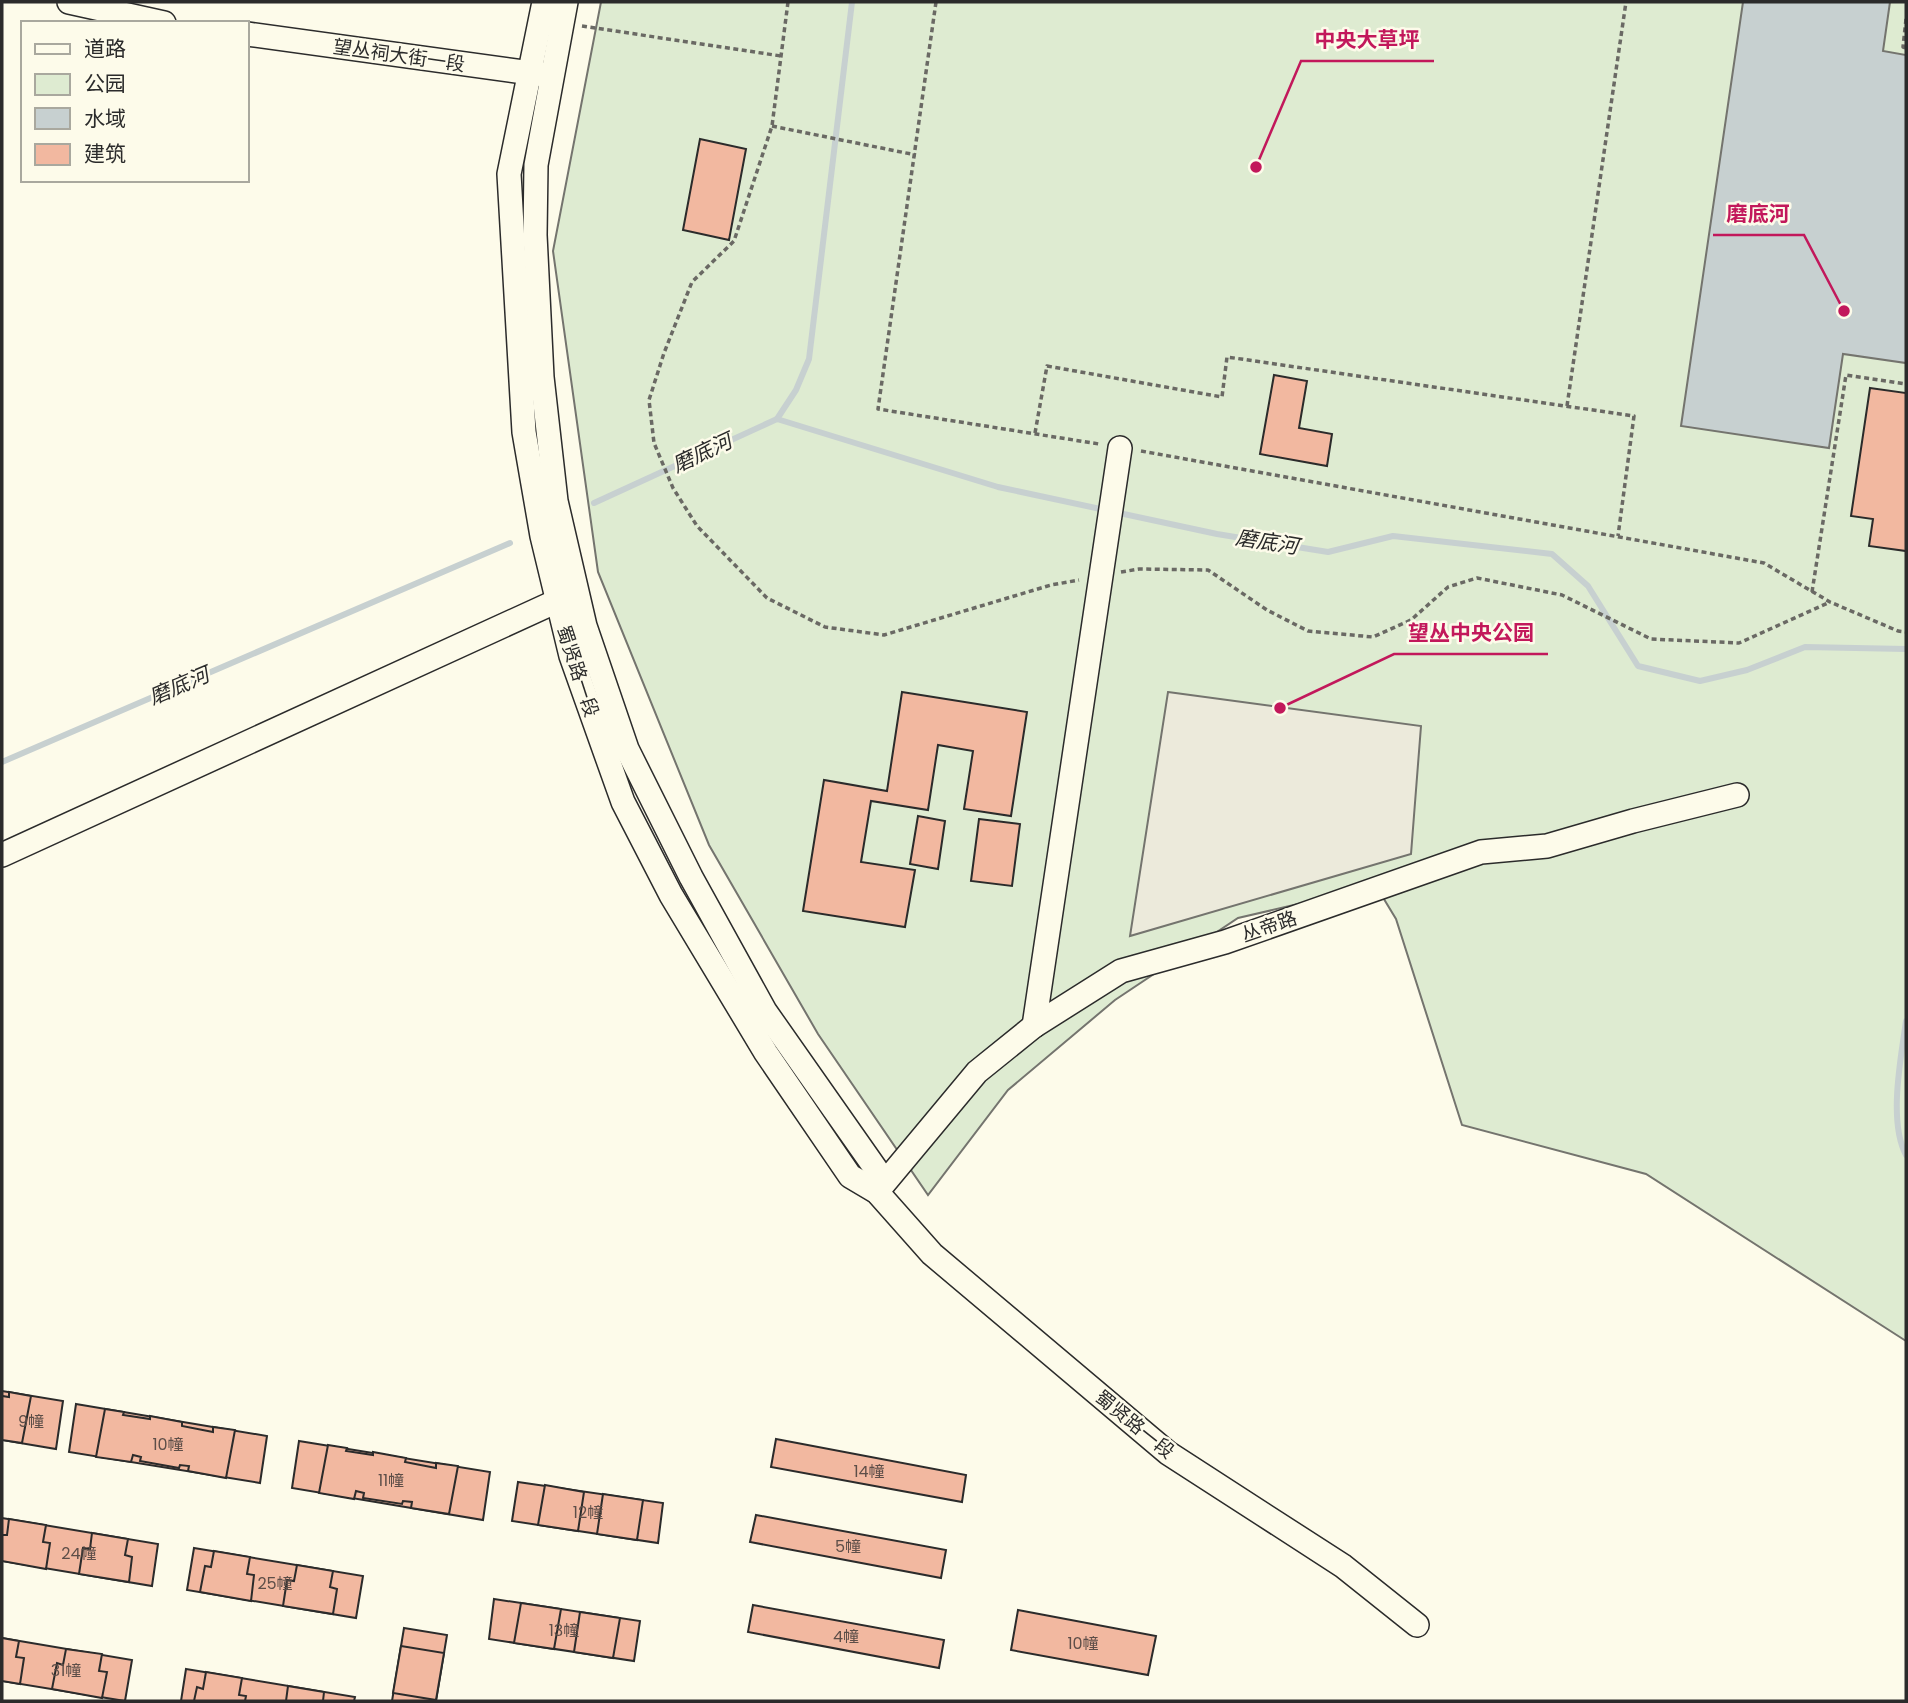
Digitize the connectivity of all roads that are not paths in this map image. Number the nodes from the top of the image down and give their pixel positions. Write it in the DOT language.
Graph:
graph roads {
  1 [pos="69,2"];
  2 [pos="551,7"];
  3 [pos="155,21"];
  4 [pos="248,34"];
  5 [pos="541,74"];
  6 [pos="1120,448"];
  7 [pos="557,601"];
  8 [pos="1737,794"];
  9 [pos="2,855"];
  10 [pos="1034,1026"];
  11 [pos="877,1192"];
  12 [pos="1418,1625"];
  1 -- 3 [label="street"];
  2 -- 5 [label="street"];
  4 -- 5 [label="street, 望丛祠大街一段"];
  5 -- 7 [label="street, 蜀贤路一段"];
  5 -- 11 [label="street, 蜀贤路一段"];
  6 -- 10 [label="street"];
  7 -- 9 [label="street"];
  7 -- 11 [label="street, 蜀贤路一段"];
  8 -- 10 [label="street, 丛帝路"];
  10 -- 11 [label="street, 丛帝路"];
  11 -- 12 [label="street, 蜀贤路一段"];
}
